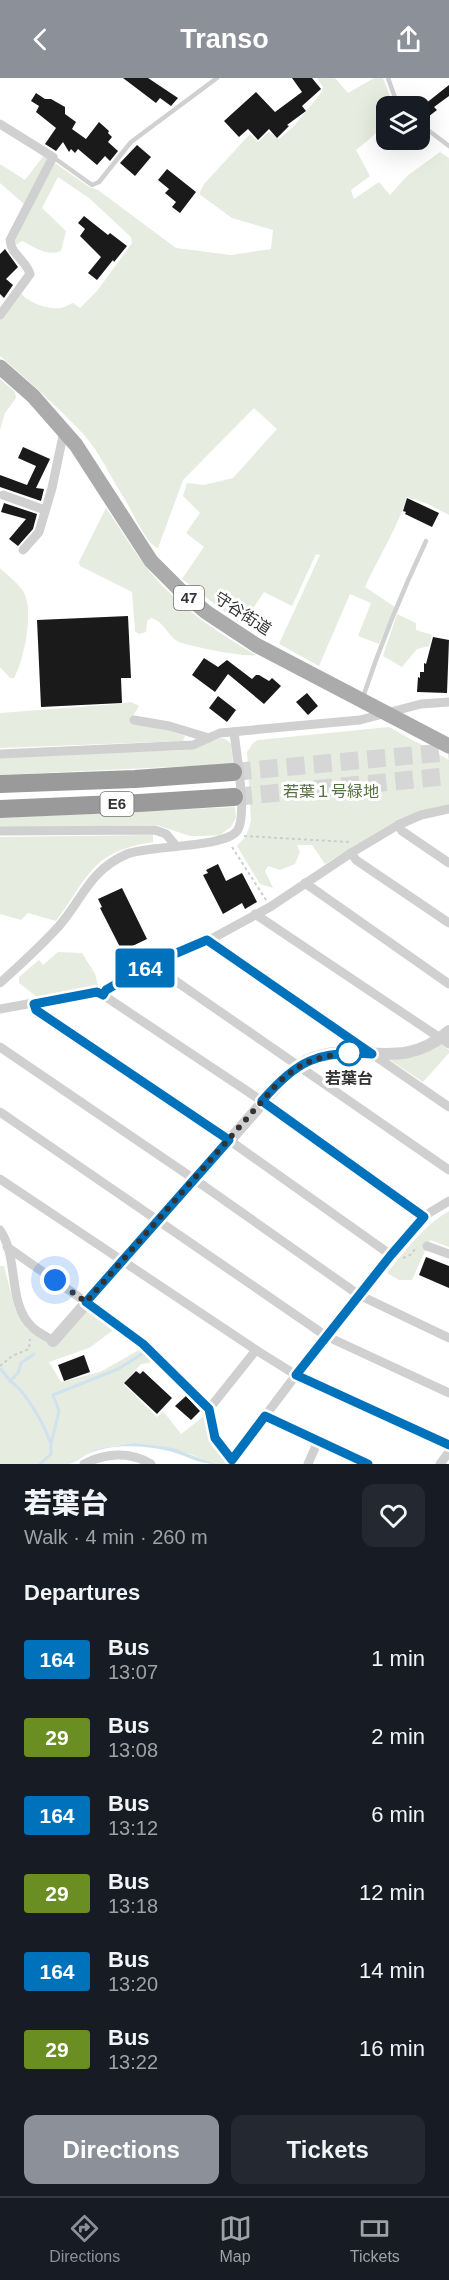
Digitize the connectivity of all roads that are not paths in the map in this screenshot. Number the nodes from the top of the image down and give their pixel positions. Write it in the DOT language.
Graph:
graph roads {
  1 [pos="217,78"];
  2 [pos="388,78"];
  3 [pos="394,96"];
  4 [pos="0,124"];
  5 [pos="430,132"];
  6 [pos="449,146"];
  7 [pos="53,157"];
  8 [pos="0,315"];
  9 [pos="0,367"];
  10 [pos="64,430"];
  11 [pos="3,495"];
  12 [pos="45,510"];
  13 [pos="426,541"];
  14 [pos="23,550"];
  15 [pos="362,700"];
  16 [pos="449,702"];
  17 [pos="389,714"];
  18 [pos="134,720"];
  19 [pos="234,732"];
  20 [pos="209,738"];
  21 [pos="449,746"];
  22 [pos="0,754"];
  23 [pos="233,772"];
  24 [pos="0,784"];
  25 [pos="234,797"];
  26 [pos="0,809"];
  27 [pos="449,809"];
  28 [pos="398,825"];
  29 [pos="0,831"];
  30 [pos="176,846"];
  31 [pos="355,851"];
  32 [pos="449,863"];
  33 [pos="305,883"];
  34 [pos="255,914"];
  35 [pos="449,923"];
  36 [pos="207,940"];
  37 [pos="151,964"];
  38 [pos="0,983"];
  39 [pos="449,984"];
  40 [pos="103,995"];
  41 [pos="34,1004"];
  42 [pos="0,1009"];
  43 [pos="446,1038"];
  44 [pos="1,1049"];
  45 [pos="372,1054"];
  46 [pos="300,1065"];
  47 [pos="262,1101"];
  48 [pos="449,1107"];
  49 [pos="0,1112"];
  50 [pos="229,1140"];
  51 [pos="449,1170"];
  52 [pos="0,1179"];
  53 [pos="194,1179"];
  54 [pos="449,1202"];
  55 [pos="424,1217"];
  56 [pos="157,1221"];
  57 [pos="0,1230"];
  58 [pos="427,1246"];
  59 [pos="7,1247"];
  60 [pos="449,1254"];
  61 [pos="391,1255"];
  62 [pos="122,1261"];
  63 [pos="359,1295"];
  64 [pos="86,1302"];
  65 [pos="326,1336"];
  66 [pos="449,1338"];
  67 [pos="53,1341"];
  68 [pos="256,1350"];
  69 [pos="296,1375"];
  70 [pos="449,1393"];
  71 [pos="209,1409"];
  72 [pos="265,1416"];
  73 [pos="318,1441"];
  74 [pos="449,1445"];
  75 [pos="449,1452"];
  76 [pos="233,1462"];
  77 [pos="84,1464"];
  78 [pos="151,1464"];
  79 [pos="308,1464"];
  80 [pos="368,1464"];
  81 [pos="440,1464"];
  1 -- 7 [label="lane"];
  2 -- 3 [label="lane"];
  4 -- 7 [label="street"];
  5 -- 6 [label="lane"];
  7 -- 8 [label="street"];
  9 -- 10 [label="main road, 守谷街道 / 47"];
  10 -- 12 [label="street"];
  10 -- 15 [label="main road, 守谷街道 / 47"];
  11 -- 12 [label="street"];
  12 -- 14 [label="street"];
  13 -- 15 [label="lane"];
  15 -- 17 [label="main road, 守谷街道 / 47"];
  16 -- 17 [label="street"];
  17 -- 19 [label="street"];
  17 -- 21 [label="main road, 守谷街道 / 47"];
  18 -- 20 [label="street"];
  19 -- 20 [label="street"];
  19 -- 30 [label="street"];
  20 -- 22 [label="street"];
  23 -- 24 [label="highway, E6"];
  25 -- 26 [label="highway, E6"];
  27 -- 28 [label="street"];
  28 -- 31 [label="street"];
  28 -- 32 [label="street"];
  29 -- 30 [label="street"];
  30 -- 38 [label="street"];
  31 -- 33 [label="street"];
  31 -- 35 [label="street"];
  33 -- 34 [label="street"];
  33 -- 39 [label="street"];
  34 -- 36 [label="street"];
  34 -- 43 [label="street"];
  36 -- 37 [label="street"];
  36 -- 45 [label="street"];
  37 -- 40 [label="street"];
  37 -- 46 [label="street"];
  40 -- 41 [label="street"];
  40 -- 47 [label="street"];
  41 -- 42 [label="street"];
  41 -- 50 [label="street"];
  43 -- 45 [label="street"];
  44 -- 53 [label="street"];
  45 -- 46 [label="street"];
  45 -- 48 [label="street"];
  46 -- 47 [label="street"];
  46 -- 51 [label="street"];
  47 -- 50 [label="street"];
  47 -- 55 [label="street"];
  49 -- 56 [label="street"];
  50 -- 53 [label="street"];
  50 -- 61 [label="street"];
  52 -- 62 [label="street"];
  53 -- 56 [label="street"];
  53 -- 63 [label="street"];
  54 -- 55 [label="street"];
  55 -- 61 [label="street"];
  56 -- 62 [label="street"];
  56 -- 65 [label="street"];
  57 -- 59 [label="street"];
  58 -- 60 [label="street"];
  59 -- 64 [label="street"];
  59 -- 67 [label="street"];
  61 -- 63 [label="street"];
  62 -- 64 [label="street"];
  62 -- 68 [label="street"];
  63 -- 65 [label="street"];
  63 -- 66 [label="street"];
  64 -- 67 [label="street"];
  64 -- 71 [label="street"];
  65 -- 69 [label="street"];
  65 -- 70 [label="street"];
  68 -- 69 [label="street"];
  68 -- 71 [label="street"];
  69 -- 72 [label="street"];
  69 -- 74 [label="street"];
  71 -- 76 [label="street"];
  72 -- 73 [label="street"];
  72 -- 76 [label="street"];
  73 -- 79 [label="street"];
  73 -- 80 [label="street"];
  75 -- 81 [label="street"];
  77 -- 78 [label="street"];
}
